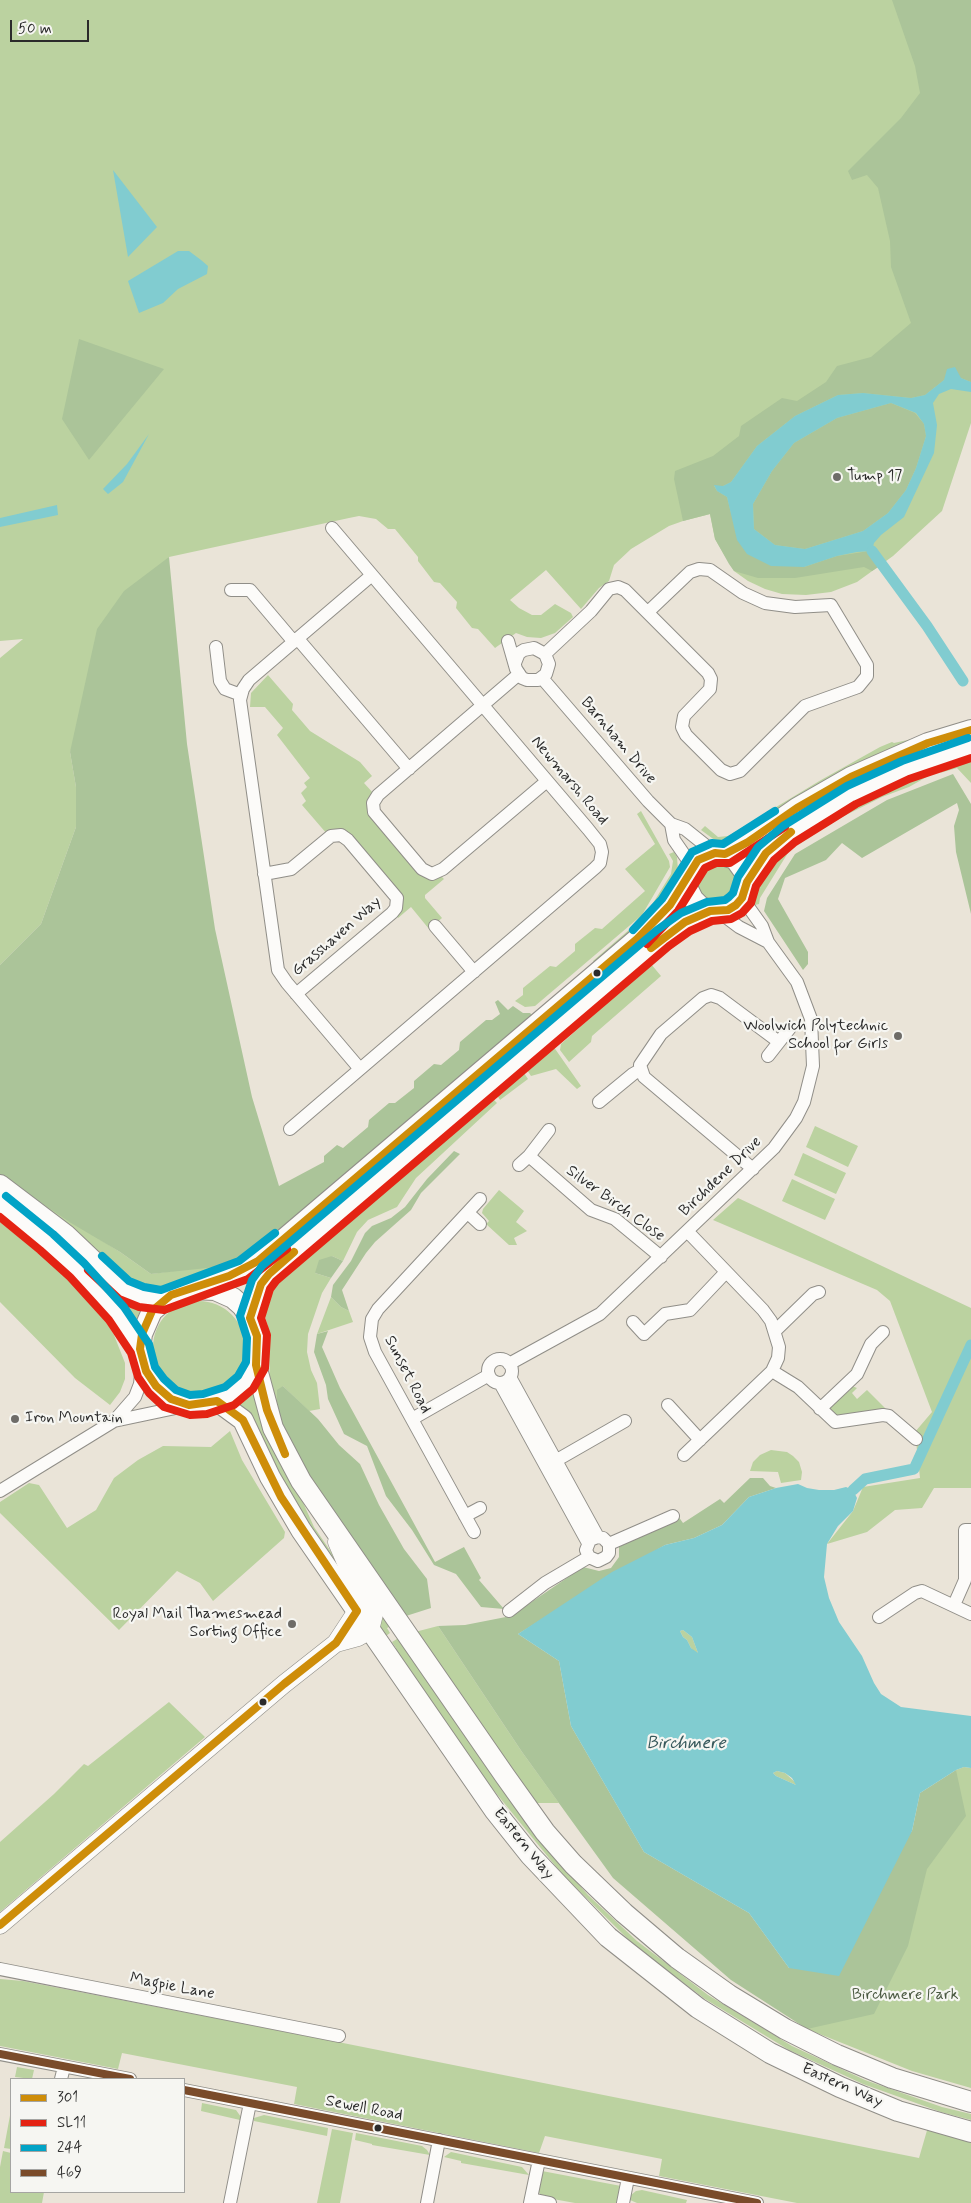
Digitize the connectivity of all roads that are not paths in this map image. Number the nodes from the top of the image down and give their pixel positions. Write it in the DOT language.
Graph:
graph roads {
  1 [pos="332,528"];
  2 [pos="372,575"];
  3 [pos="231,590"];
  4 [pos="648,612"];
  5 [pos="296,640"];
  6 [pos="216,647"];
  7 [pos="540,651"];
  8 [pos="517,669"];
  9 [pos="542,678"];
  10 [pos="241,695"];
  11 [pos="484,706"];
  12 [pos="971,730"];
  13 [pos="971,747"];
  14 [pos="409,770"];
  15 [pos="547,781"];
  16 [pos="671,824"];
  17 [pos="720,854"];
  18 [pos="690,872"];
  19 [pos="264,874"];
  20 [pos="744,890"];
  21 [pos="714,911"];
  22 [pos="435,926"];
  23 [pos="768,942"];
  24 [pos="474,972"];
  25 [pos="296,994"];
  26 [pos="790,1028"];
  27 [pos="779,1042"];
  28 [pos="768,1056"];
  29 [pos="360,1069"];
  30 [pos="640,1070"];
  31 [pos="599,1102"];
  32 [pos="290,1129"];
  33 [pos="549,1130"];
  34 [pos="529,1156"];
  35 [pos="519,1165"];
  36 [pos="753,1169"];
  37 [pos="0,1184"];
  38 [pos="480,1199"];
  39 [pos="0,1204"];
  40 [pos="468,1213"];
  41 [pos="480,1224"];
  42 [pos="688,1232"];
  43 [pos="661,1257"];
  44 [pos="726,1272"];
  45 [pos="193,1288"];
  46 [pos="819,1292"];
  47 [pos="163,1300"];
  48 [pos="250,1318"];
  49 [pos="633,1322"];
  50 [pos="775,1331"];
  51 [pos="882,1332"];
  52 [pos="142,1356"];
  53 [pos="256,1365"];
  54 [pos="772,1371"];
  55 [pos="489,1375"];
  56 [pos="506,1375"];
  57 [pos="217,1401"];
  58 [pos="189,1405"];
  59 [pos="668,1405"];
  60 [pos="820,1409"];
  61 [pos="412,1419"];
  62 [pos="114,1421"];
  63 [pos="625,1421"];
  64 [pos="916,1438"];
  65 [pos="700,1440"];
  66 [pos="684,1455"];
  67 [pos="551,1463"];
  68 [pos="0,1492"];
  69 [pos="480,1508"];
  70 [pos="465,1516"];
  71 [pos="673,1516"];
  72 [pos="328,1519"];
  73 [pos="971,1530"];
  74 [pos="474,1532"];
  75 [pos="598,1541"];
  76 [pos="590,1557"];
  77 [pos="954,1606"];
  78 [pos="357,1611"];
  79 [pos="509,1611"];
  80 [pos="971,1614"];
  81 [pos="879,1617"];
  82 [pos="370,1630"];
  83 [pos="336,1643"];
  84 [pos="0,1925"];
  85 [pos="0,1969"];
  86 [pos="339,2036"];
  87 [pos="0,2054"];
  88 [pos="62,2073"];
  89 [pos="119,2078"];
  90 [pos="185,2090"];
  91 [pos="971,2102"];
  92 [pos="250,2103"];
  93 [pos="971,2132"];
  94 [pos="439,2140"];
  95 [pos="538,2160"];
  96 [pos="628,2178"];
  97 [pos="531,2201"];
  98 [pos="230,2203"];
  99 [pos="427,2203"];
  100 [pos="550,2203"];
  101 [pos="623,2203"];
  102 [pos="757,2203"];
  1 -- 2 [label="street, Newmarsh Road"];
  2 -- 5 [label="street"];
  2 -- 11 [label="street, Newmarsh Road"];
  3 -- 5 [label="street"];
  4 -- 4 [label="street"];
  4 -- 7 [label="street"];
  5 -- 10 [label="street"];
  5 -- 14 [label="street"];
  6 -- 10 [label="street"];
  7 -- 8 [label="street"];
  7 -- 8 [label="street"];
  7 -- 9 [label="street"];
  8 -- 9 [label="street"];
  8 -- 11 [label="street"];
  9 -- 16 [label="street, Barnham Drive"];
  10 -- 19 [label="street"];
  11 -- 14 [label="street"];
  11 -- 15 [label="street, Newmarsh Road"];
  12 -- 17 [label="main road"];
  13 -- 20 [label="main road"];
  14 -- 15 [label="street"];
  15 -- 24 [label="street, Newmarsh Road"];
  16 -- 17 [label="street, Barnham Drive"];
  16 -- 18 [label="street, Barnham Drive"];
  17 -- 18 [label="main road"];
  17 -- 20 [label="main road"];
  18 -- 21 [label="main road"];
  18 -- 45 [label="main road"];
  19 -- 25 [label="street"];
  19 -- 25 [label="street, Grasshaven Way"];
  20 -- 21 [label="main road"];
  20 -- 23 [label="street, Birchdene Drive"];
  21 -- 23 [label="street, Birchdene Drive"];
  21 -- 48 [label="main road"];
  22 -- 24 [label="street"];
  23 -- 36 [label="street, Birchdene Drive"];
  24 -- 29 [label="street, Newmarsh Road"];
  25 -- 29 [label="street"];
  26 -- 27 [label="street"];
  27 -- 28 [label="street"];
  27 -- 30 [label="street"];
  29 -- 32 [label="street, Newmarsh Road"];
  30 -- 31 [label="street"];
  30 -- 36 [label="street"];
  33 -- 34 [label="street"];
  34 -- 35 [label="street"];
  34 -- 43 [label="street, Silver Birch Close"];
  36 -- 42 [label="street, Birchdene Drive"];
  37 -- 47 [label="main road"];
  38 -- 40 [label="street, Sunset Road"];
  39 -- 52 [label="main road"];
  40 -- 41 [label="street"];
  40 -- 61 [label="street, Sunset Road"];
  42 -- 43 [label="street, Birchdene Drive"];
  42 -- 44 [label="street"];
  43 -- 56 [label="street, Birchdene Drive"];
  44 -- 49 [label="street"];
  44 -- 50 [label="street"];
  45 -- 47 [label="main road"];
  45 -- 48 [label="main road"];
  46 -- 50 [label="street"];
  47 -- 52 [label="main road"];
  48 -- 53 [label="main road"];
  50 -- 54 [label="street"];
  51 -- 60 [label="street"];
  52 -- 58 [label="main road"];
  52 -- 62 [label="street"];
  53 -- 57 [label="main road"];
  53 -- 72 [label="main road, Eastern Way"];
  54 -- 60 [label="street"];
  54 -- 65 [label="street"];
  55 -- 56 [label="street"];
  55 -- 56 [label="street, Birchdene Drive"];
  55 -- 61 [label="street, Birchdene Drive"];
  56 -- 67 [label="street"];
  57 -- 58 [label="main road"];
  57 -- 78 [label="main road, Eastern Way"];
  58 -- 62 [label="street"];
  59 -- 65 [label="street"];
  60 -- 64 [label="street"];
  61 -- 70 [label="street, Sunset Road"];
  62 -- 68 [label="street"];
  63 -- 67 [label="street"];
  65 -- 66 [label="street"];
  67 -- 75 [label="street"];
  69 -- 70 [label="street"];
  70 -- 74 [label="street, Sunset Road"];
  71 -- 75 [label="street"];
  72 -- 82 [label="street"];
  72 -- 91 [label="main road, Eastern Way"];
  73 -- 77 [label="street"];
  75 -- 76 [label="street"];
  75 -- 76 [label="street"];
  76 -- 79 [label="street"];
  77 -- 80 [label="street"];
  77 -- 81 [label="street"];
  78 -- 82 [label="main road, Eastern Way"];
  78 -- 83 [label="street"];
  82 -- 83 [label="street"];
  82 -- 93 [label="main road, Eastern Way"];
  83 -- 84 [label="street"];
  85 -- 86 [label="street, Magpie Lane"];
  87 -- 88 [label="street"];
  88 -- 89 [label="street"];
  90 -- 92 [label="street, Sewell Road"];
  92 -- 94 [label="street, Sewell Road"];
  92 -- 98 [label="street"];
  94 -- 95 [label="street, Sewell Road"];
  94 -- 99 [label="street"];
  95 -- 96 [label="street, Sewell Road"];
  95 -- 97 [label="street"];
  96 -- 101 [label="street"];
  96 -- 102 [label="street, Sewell Road"];
  97 -- 100 [label="street"];
}
